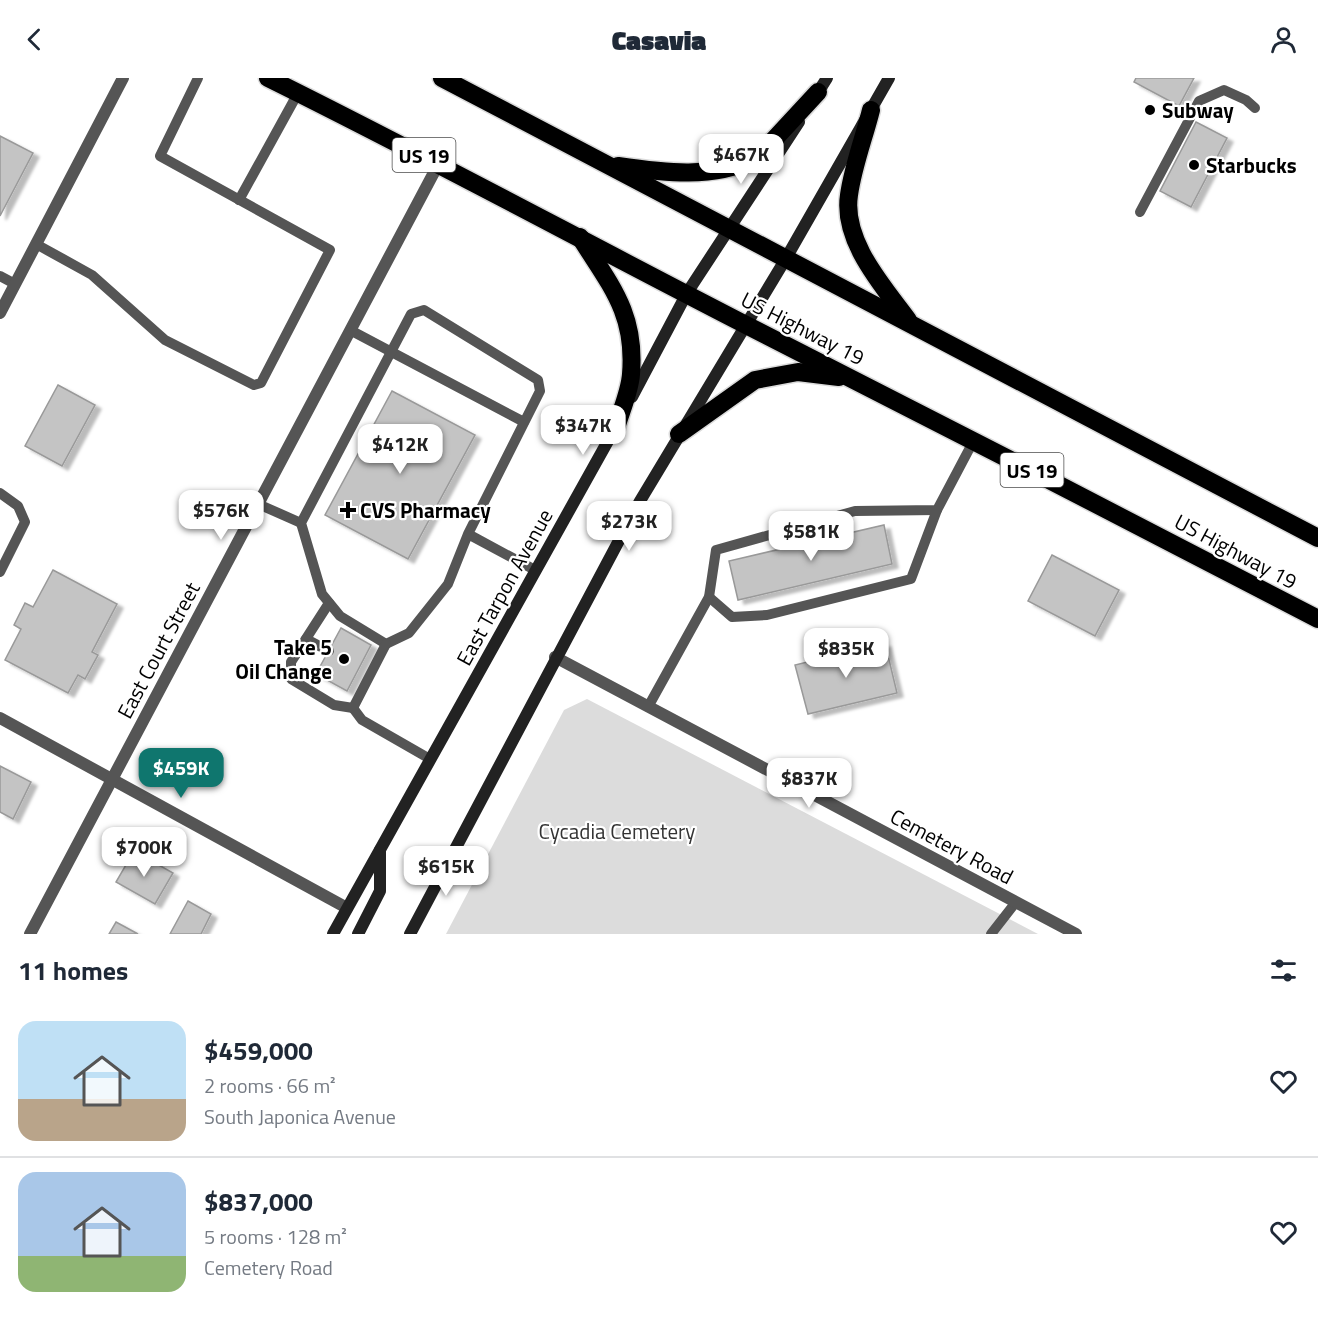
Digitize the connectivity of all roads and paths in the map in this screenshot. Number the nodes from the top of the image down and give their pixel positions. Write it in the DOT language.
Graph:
graph roads {
  1 [pos="123,78"];
  2 [pos="198,78"];
  3 [pos="268,78"];
  4 [pos="441,78"];
  5 [pos="890,78"];
  6 [pos="823,85"];
  7 [pos="298,93"];
  8 [pos="1255,108"];
  9 [pos="871,110"];
  10 [pos="439,163"];
  11 [pos="607,165"];
  12 [pos="239,200"];
  13 [pos="1140,212"];
  14 [pos="729,231"];
  15 [pos="579,236"];
  16 [pos="36,244"];
  17 [pos="785,260"];
  18 [pos="0,276"];
  19 [pos="15,284"];
  20 [pos="687,293"];
  21 [pos="0,313"];
  22 [pos="911,324"];
  23 [pos="745,325"];
  24 [pos="350,330"];
  25 [pos="391,352"];
  26 [pos="853,379"];
  27 [pos="525,422"];
  28 [pos="615,428"];
  29 [pos="679,434"];
  30 [pos="974,440"];
  31 [pos="0,493"];
  32 [pos="258,504"];
  33 [pos="937,510"];
  34 [pos="301,523"];
  35 [pos="468,534"];
  36 [pos="1318,538"];
  37 [pos="535,570"];
  38 [pos="0,572"];
  39 [pos="709,597"];
  40 [pos="329,603"];
  41 [pos="1318,619"];
  42 [pos="306,639"];
  43 [pos="386,644"];
  44 [pos="329,651"];
  45 [pos="555,657"];
  46 [pos="360,667"];
  47 [pos="371,673"];
  48 [pos="648,707"];
  49 [pos="353,708"];
  50 [pos="0,718"];
  51 [pos="430,759"];
  52 [pos="112,778"];
  53 [pos="380,849"];
  54 [pos="1016,902"];
  55 [pos="347,908"];
  56 [pos="30,934"];
  57 [pos="333,934"];
  58 [pos="358,934"];
  59 [pos="410,934"];
  60 [pos="991,934"];
  61 [pos="1076,934"];
  1 -- 16 [label="street"];
  2 -- 12 [label="lane"];
  3 -- 7 [label="highway, US Highway 19 / US 19"];
  4 -- 11 [label="highway"];
  5 -- 9 [label="main road"];
  6 -- 11 [label="highway"];
  6 -- 14 [label="main road, East Tarpon Avenue"];
  7 -- 10 [label="highway, US Highway 19 / US 19"];
  7 -- 12 [label="lane"];
  8 -- 13 [label="lane"];
  9 -- 17 [label="main road"];
  9 -- 22 [label="highway"];
  10 -- 15 [label="highway, US Highway 19 / US 19"];
  10 -- 24 [label="street, East Court Street"];
  11 -- 14 [label="highway"];
  12 -- 16 [label="lane"];
  14 -- 17 [label="highway"];
  14 -- 20 [label="main road, East Tarpon Avenue"];
  15 -- 20 [label="highway, US Highway 19 / US 19"];
  15 -- 28 [label="highway"];
  16 -- 19 [label="street"];
  17 -- 22 [label="highway"];
  17 -- 23 [label="main road"];
  18 -- 19 [label="lane"];
  19 -- 21 [label="street"];
  20 -- 23 [label="highway, US Highway 19 / US 19"];
  20 -- 28 [label="main road, East Tarpon Avenue"];
  22 -- 36 [label="highway"];
  23 -- 26 [label="highway, US Highway 19 / US 19"];
  23 -- 29 [label="main road"];
  24 -- 25 [label="lane"];
  24 -- 32 [label="street, East Court Street"];
  25 -- 27 [label="lane"];
  25 -- 27 [label="lane"];
  25 -- 34 [label="lane"];
  26 -- 29 [label="highway"];
  26 -- 30 [label="highway, US Highway 19 / US 19"];
  27 -- 35 [label="lane"];
  28 -- 37 [label="main road, East Tarpon Avenue"];
  29 -- 45 [label="main road"];
  30 -- 33 [label="lane"];
  30 -- 41 [label="highway, US Highway 19 / US 19"];
  31 -- 38 [label="lane"];
  32 -- 34 [label="lane"];
  32 -- 52 [label="street, East Court Street"];
  33 -- 39 [label="lane"];
  33 -- 39 [label="lane"];
  34 -- 40 [label="lane"];
  35 -- 37 [label="lane"];
  35 -- 43 [label="lane"];
  37 -- 51 [label="main road, East Tarpon Avenue"];
  39 -- 48 [label="lane"];
  40 -- 42 [label="lane"];
  40 -- 43 [label="lane"];
  42 -- 44 [label="lane"];
  42 -- 49 [label="lane"];
  43 -- 47 [label="lane"];
  45 -- 48 [label="street, Cemetery Road"];
  45 -- 59 [label="main road"];
  46 -- 47 [label="lane"];
  47 -- 49 [label="lane"];
  48 -- 54 [label="street, Cemetery Road"];
  49 -- 51 [label="lane"];
  50 -- 52 [label="street"];
  51 -- 53 [label="main road, East Tarpon Avenue"];
  52 -- 55 [label="street"];
  52 -- 56 [label="street, East Court Street"];
  53 -- 55 [label="main road, East Tarpon Avenue"];
  53 -- 58 [label="main road"];
  54 -- 60 [label="lane"];
  54 -- 61 [label="street, Cemetery Road"];
  55 -- 57 [label="main road, East Tarpon Avenue"];
}
